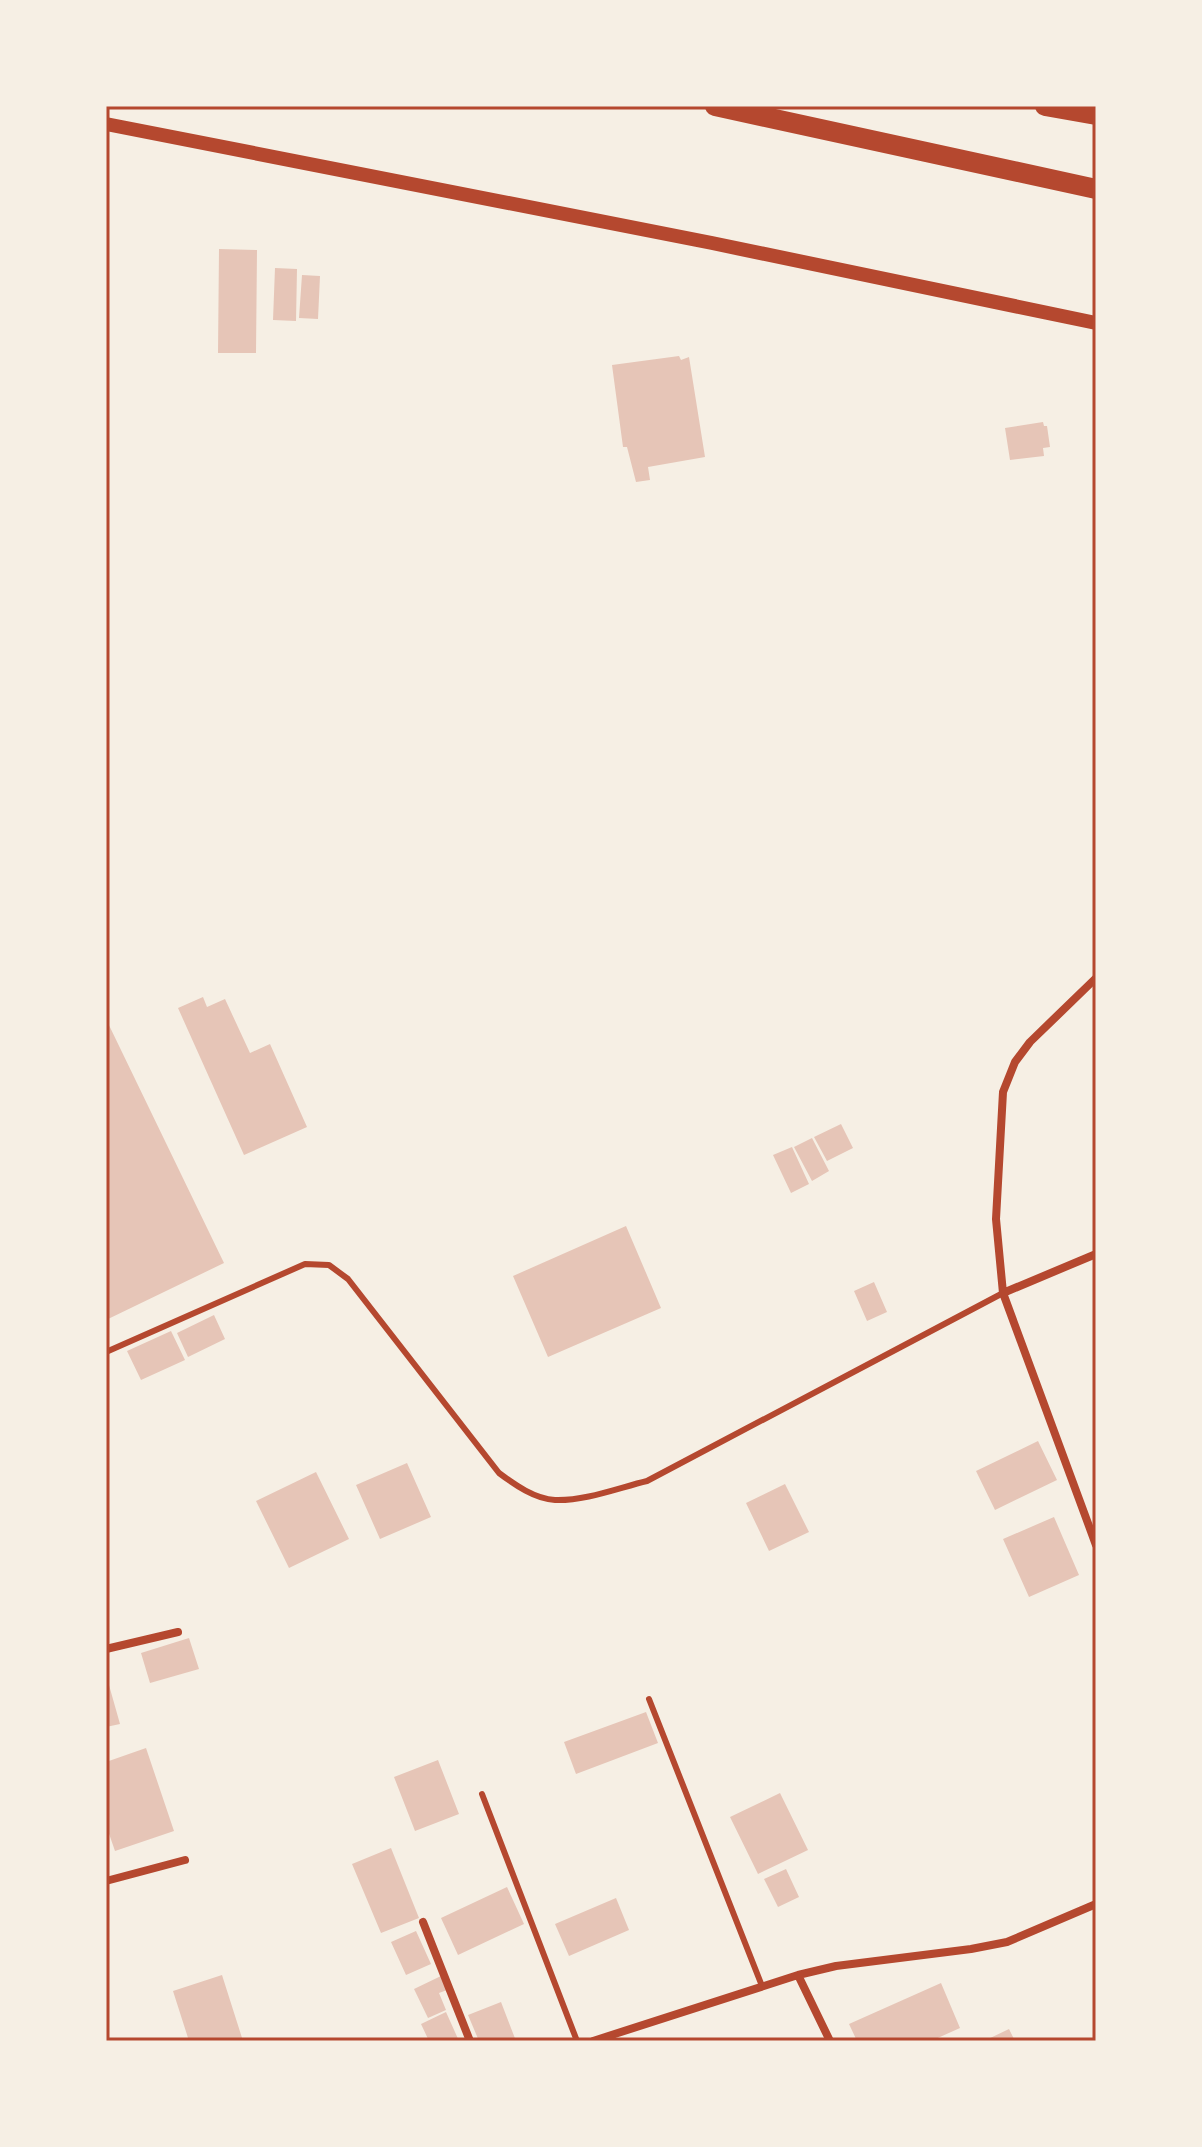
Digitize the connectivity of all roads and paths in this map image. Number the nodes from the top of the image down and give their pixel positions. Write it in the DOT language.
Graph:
graph roads {
  1 [pos="715,106"];
  2 [pos="1045,106"];
  3 [pos="1096,115"];
  4 [pos="106,124"];
  5 [pos="1096,189"];
  6 [pos="1096,323"];
  7 [pos="1096,978"];
  8 [pos="1096,1254"];
  9 [pos="1003,1293"];
  10 [pos="106,1352"];
  11 [pos="1096,1545"];
  12 [pos="178,1632"];
  13 [pos="106,1649"];
  14 [pos="649,1699"];
  15 [pos="482,1794"];
  16 [pos="185,1860"];
  17 [pos="106,1881"];
  18 [pos="1096,1904"];
  19 [pos="423,1922"];
  20 [pos="798,1975"];
  21 [pos="762,1986"];
  22 [pos="470,2041"];
  23 [pos="577,2041"];
  24 [pos="593,2041"];
  25 [pos="830,2041"];
  1 -- 5 [label="main road"];
  2 -- 3 [label="main road"];
  4 -- 6 [label="street"];
  7 -- 9 [label="street"];
  8 -- 9 [label="street"];
  9 -- 10 [label="lane"];
  9 -- 11 [label="street"];
  12 -- 13 [label="street"];
  14 -- 21 [label="lane"];
  15 -- 23 [label="lane"];
  16 -- 17 [label="street"];
  18 -- 20 [label="street"];
  19 -- 22 [label="street"];
  20 -- 21 [label="street"];
  20 -- 25 [label="street"];
  21 -- 24 [label="street"];
}
